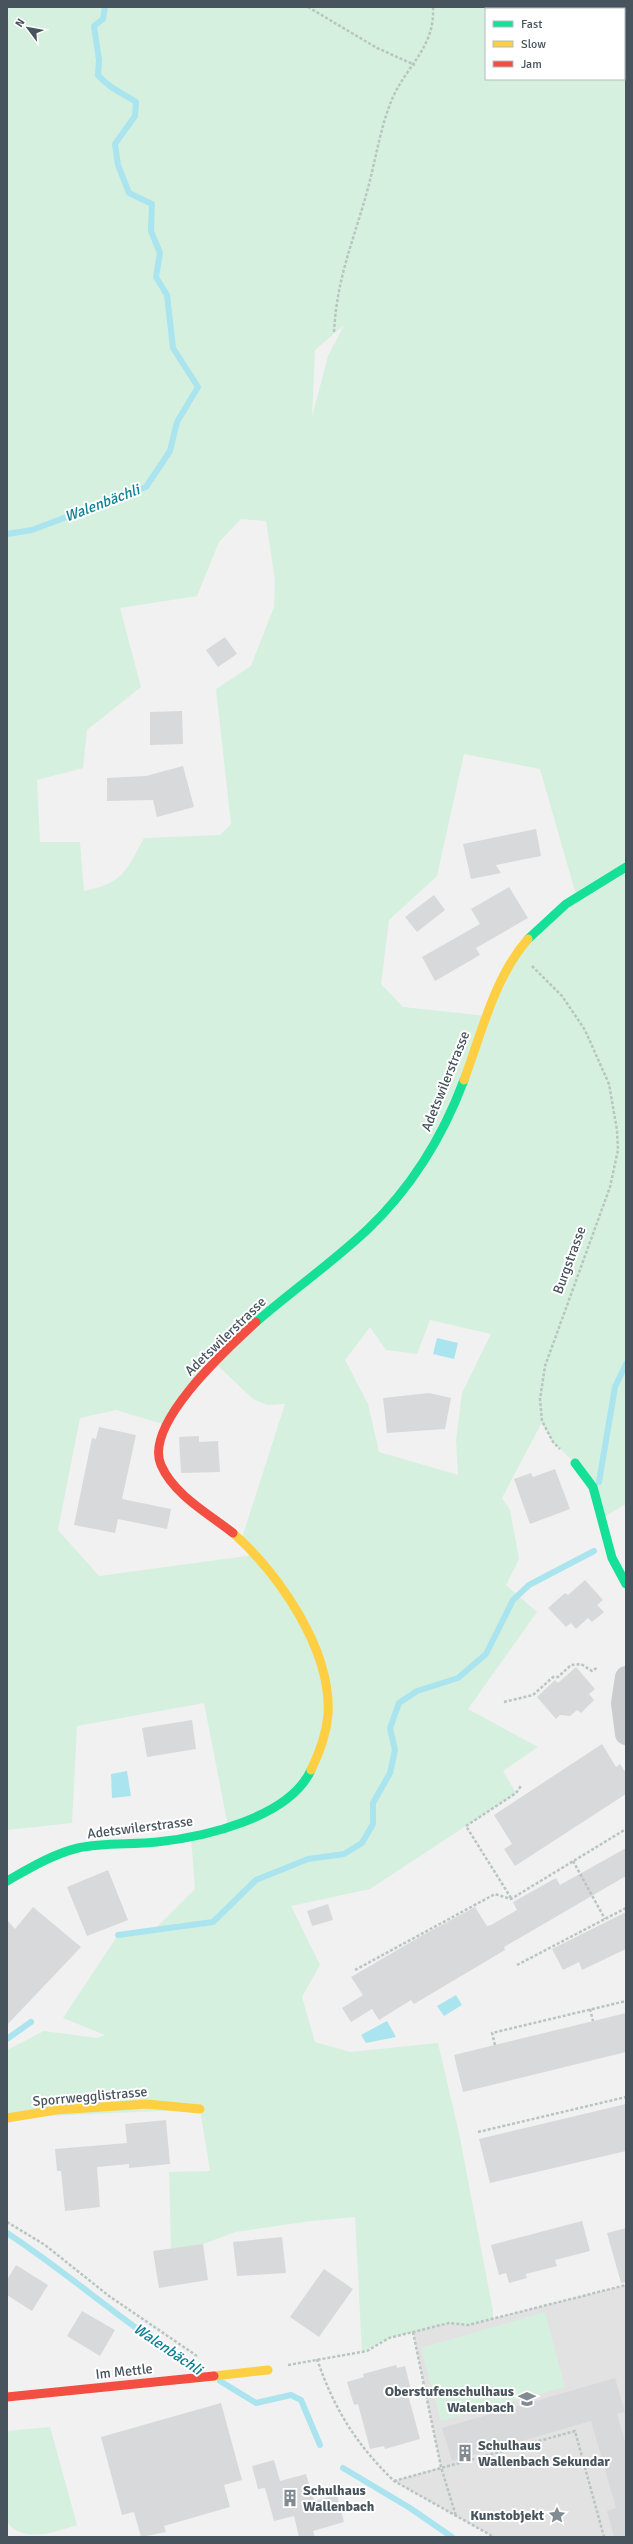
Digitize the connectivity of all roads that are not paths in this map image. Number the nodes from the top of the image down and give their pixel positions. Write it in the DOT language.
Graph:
graph roads {
  1 [pos="626,868"];
  2 [pos="575,1463"];
  3 [pos="626,1584"];
  4 [pos="626,1677"];
  5 [pos="626,1734"];
  6 [pos="7,1881"];
  7 [pos="200,2109"];
  8 [pos="7,2118"];
  9 [pos="268,2370"];
  10 [pos="7,2397"];
  1 -- 6 [label="street, Adetswilerstrasse"];
  2 -- 3 [label="street"];
  4 -- 5 [label="street"];
  7 -- 8 [label="street, Sporrwegglistrasse"];
  9 -- 10 [label="street, Im Mettle"];
}
